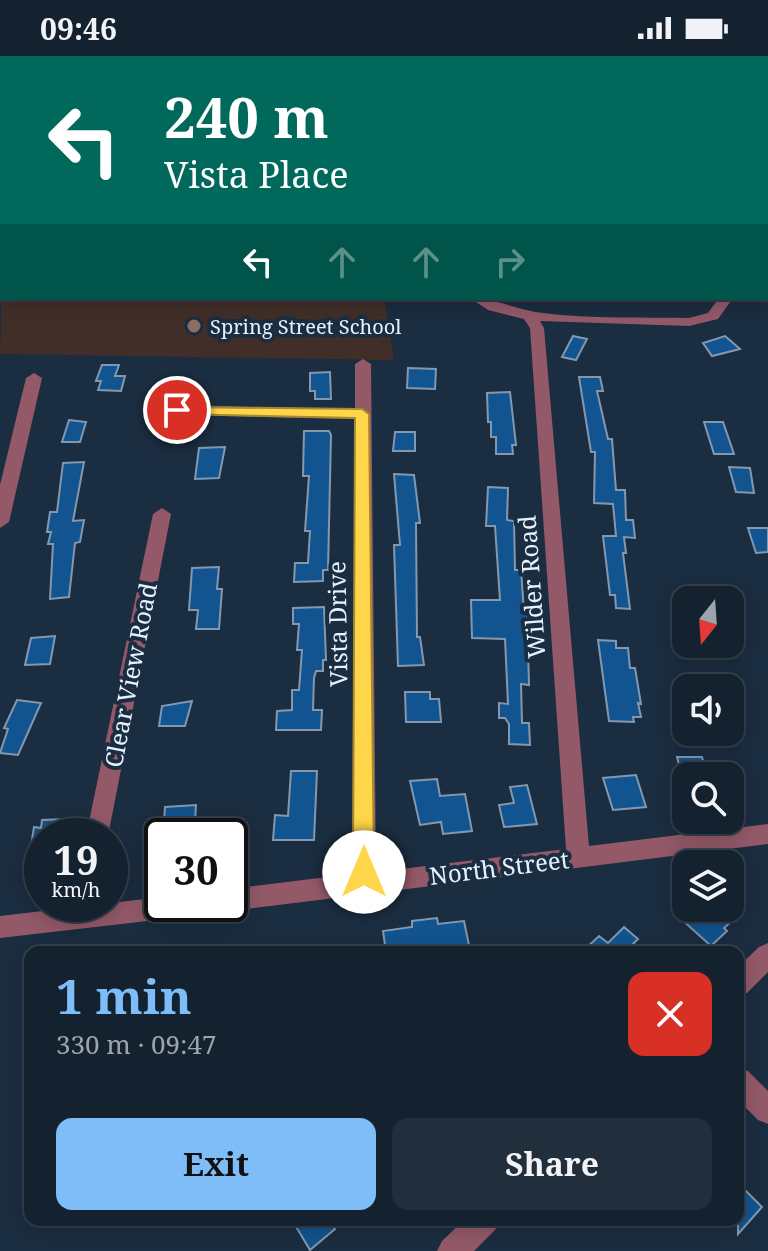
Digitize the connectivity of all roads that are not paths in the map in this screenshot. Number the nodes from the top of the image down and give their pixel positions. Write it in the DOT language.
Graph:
graph roads {
  1 [pos="481,300"];
  2 [pos="725,300"];
  3 [pos="530,317"];
  4 [pos="363,364"];
  5 [pos="34,378"];
  6 [pos="177,410"];
  7 [pos="362,414"];
  8 [pos="162,514"];
  9 [pos="0,522"];
  10 [pos="101,818"];
  11 [pos="768,834"];
  12 [pos="578,857"];
  13 [pos="364,884"];
  14 [pos="248,898"];
  15 [pos="26,922"];
  16 [pos="0,927"];
  17 [pos="768,955"];
  18 [pos="744,978"];
  19 [pos="744,1087"];
  20 [pos="768,1110"];
  21 [pos="479,1226"];
  22 [pos="452,1251"];
  1 -- 3 [label="street"];
  2 -- 3 [label="street"];
  3 -- 12 [label="street, Wilder Road"];
  4 -- 7 [label="street, Vista Drive"];
  5 -- 9 [label="street"];
  6 -- 7 [label="street"];
  7 -- 13 [label="street, Vista Drive"];
  8 -- 10 [label="street, Clear View Road"];
  11 -- 12 [label="street, North Street"];
  12 -- 13 [label="street, North Street"];
  13 -- 14 [label="street, North Street"];
  15 -- 16 [label="street"];
  17 -- 18 [label="street"];
  19 -- 20 [label="street"];
  21 -- 22 [label="street"];
}
